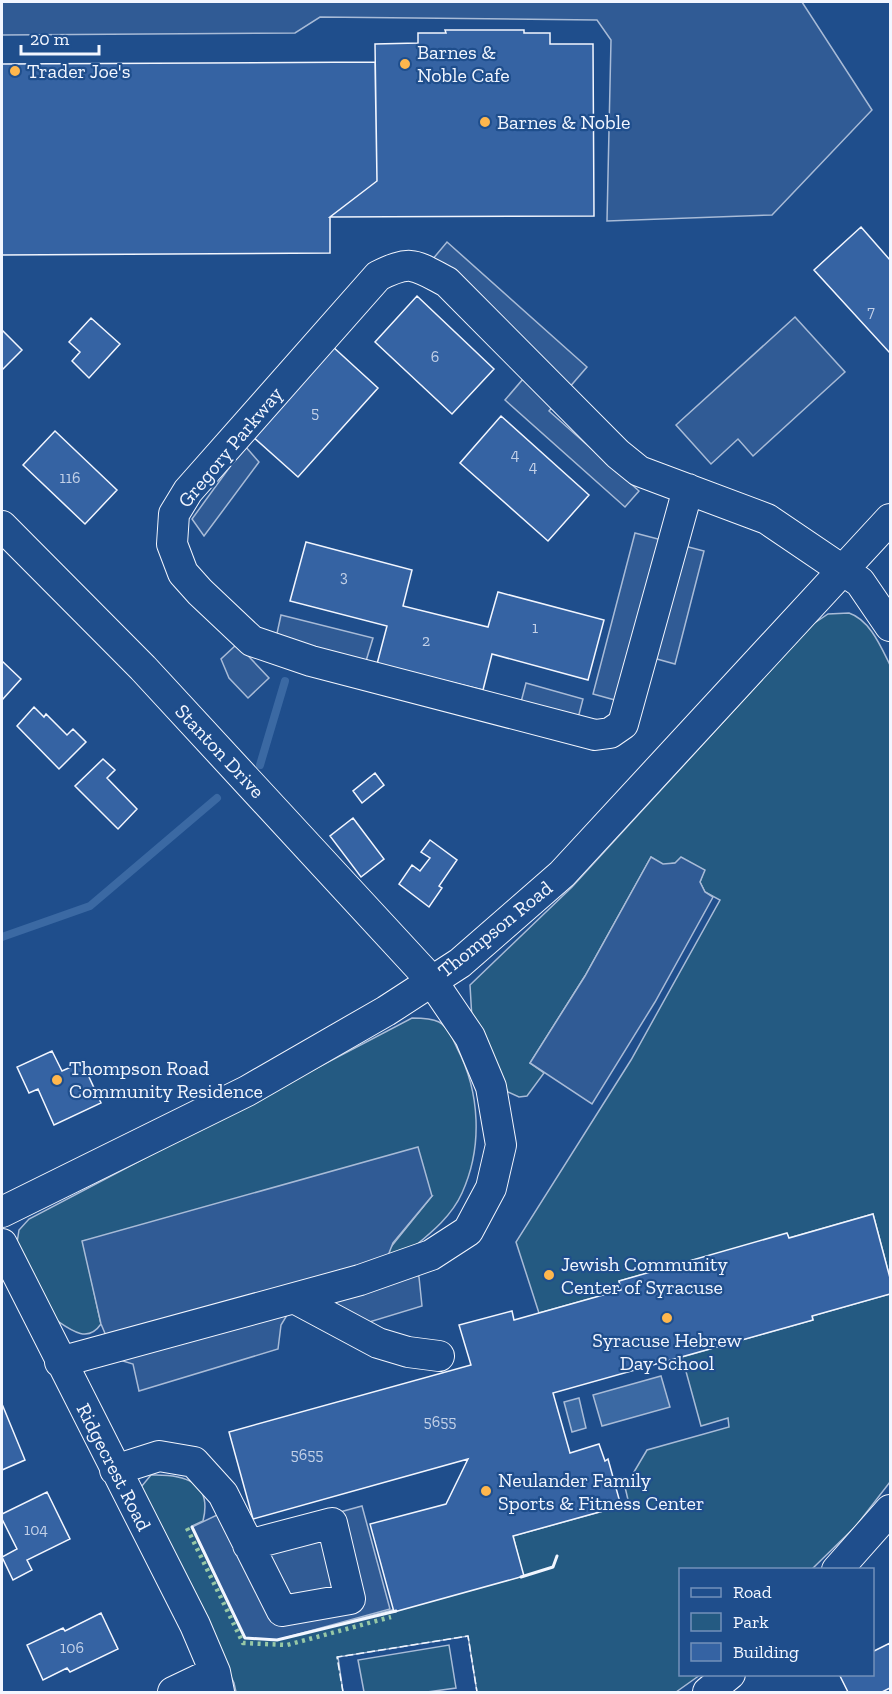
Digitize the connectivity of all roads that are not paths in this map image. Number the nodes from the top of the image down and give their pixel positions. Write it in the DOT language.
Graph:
graph roads {
  1 [pos="688,489"];
  2 [pos="891,519"];
  3 [pos="2,526"];
  4 [pos="843,569"];
  5 [pos="891,626"];
  6 [pos="432,981"];
  7 [pos="2,1212"];
  8 [pos="2,1244"];
  9 [pos="294,1298"];
  10 [pos="439,1356"];
  11 [pos="60,1362"];
  12 [pos="115,1470"];
  13 [pos="891,1510"];
  14 [pos="248,1545"];
  15 [pos="838,1568"];
  16 [pos="728,1676"];
  17 [pos="217,1682"];
  18 [pos="173,1692"];
  19 [pos="708,1692"];
  1 -- 1 [label="street, Gregory Parkway"];
  1 -- 4 [label="street, Gregory Parkway"];
  2 -- 4 [label="street, Thompson Road"];
  3 -- 6 [label="street, Stanton Drive"];
  4 -- 5 [label="street, Gregory Parkway"];
  4 -- 6 [label="street, Thompson Road"];
  6 -- 7 [label="street, Thompson Road"];
  6 -- 9 [label="street, Stanton Drive"];
  8 -- 11 [label="street, Ridgecrest Road"];
  9 -- 10 [label="street"];
  9 -- 11 [label="street, Stanton Drive"];
  11 -- 12 [label="street, Ridgecrest Road"];
  12 -- 14 [label="street"];
  12 -- 17 [label="street, Ridgecrest Road"];
  13 -- 15 [label="street"];
  16 -- 19 [label="street"];
  17 -- 18 [label="street"];
}
